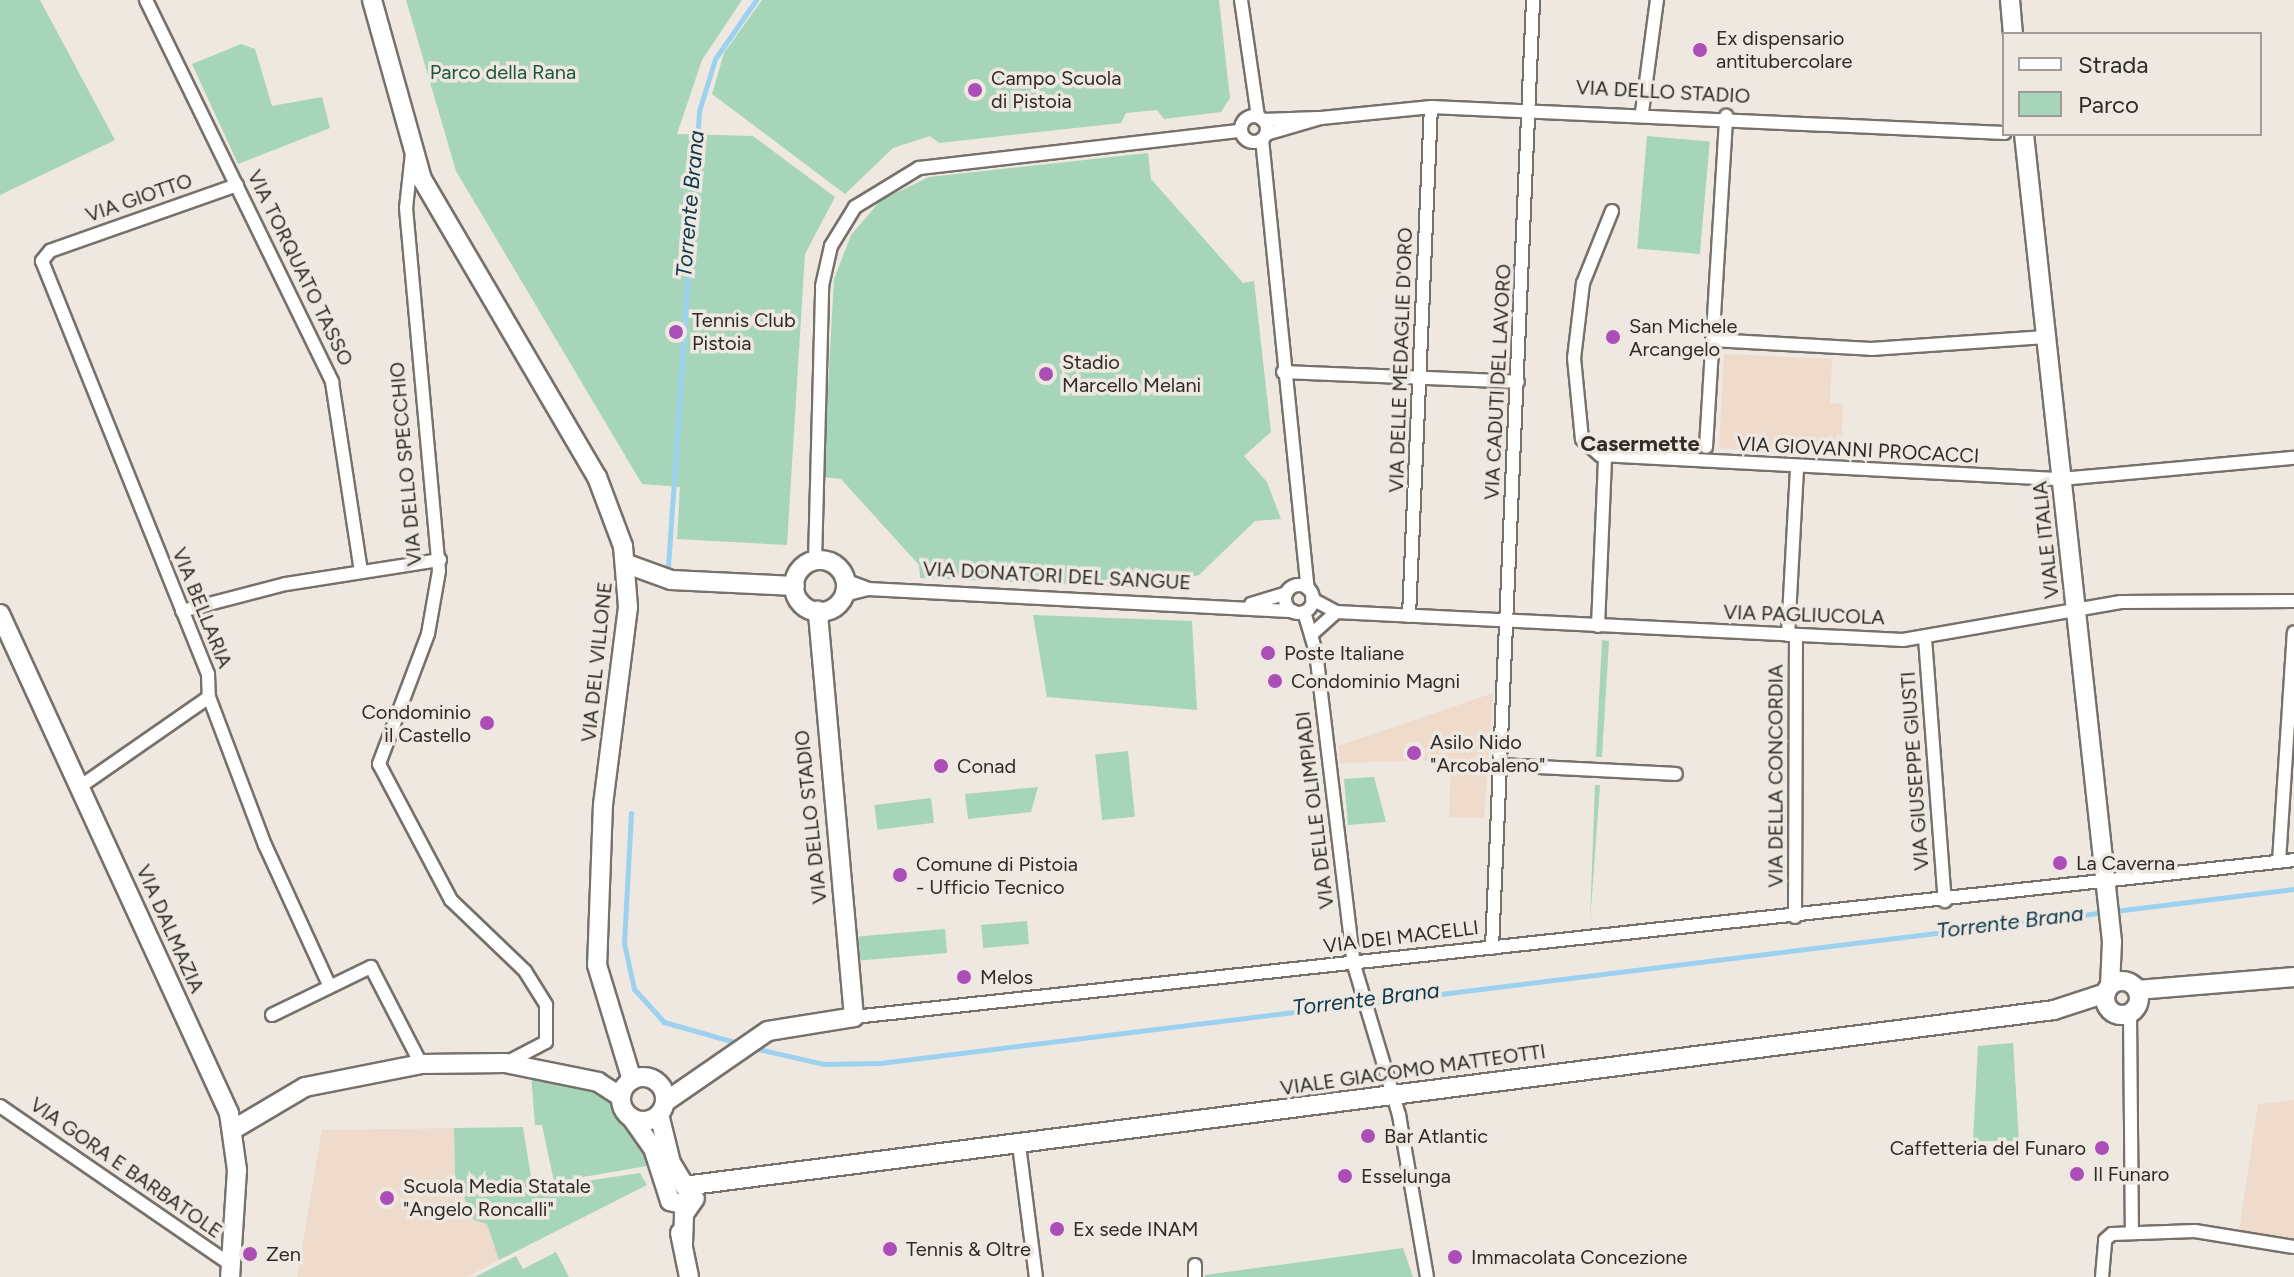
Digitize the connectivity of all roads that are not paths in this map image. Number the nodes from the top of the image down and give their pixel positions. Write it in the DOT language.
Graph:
graph roads {
  1 [pos="146,0"];
  2 [pos="372,0"];
  3 [pos="1241,0"];
  4 [pos="1533,0"];
  5 [pos="1657,0"];
  6 [pos="2010,0"];
  7 [pos="2013,32"];
  8 [pos="1431,107"];
  9 [pos="1530,108"];
  10 [pos="1642,112"];
  11 [pos="1726,116"];
  12 [pos="1256,118"];
  13 [pos="1321,118"];
  14 [pos="1241,131"];
  15 [pos="2002,133"];
  16 [pos="1264,136"];
  17 [pos="2023,136"];
  18 [pos="412,153"];
  19 [pos="237,185"];
  20 [pos="1612,211"];
  21 [pos="54,249"];
  22 [pos="2046,337"];
  23 [pos="1712,340"];
  24 [pos="1283,372"];
  25 [pos="1421,379"];
  26 [pos="1518,382"];
  27 [pos="1706,447"];
  28 [pos="1605,457"];
  29 [pos="2294,458"];
  30 [pos="1797,468"];
  31 [pos="2061,479"];
  32 [pos="440,560"];
  33 [pos="815,561"];
  34 [pos="627,564"];
  35 [pos="361,572"];
  36 [pos="671,580"];
  37 [pos="795,586"];
  38 [pos="845,588"];
  39 [pos="628,592"];
  40 [pos="1286,593"];
  41 [pos="1310,594"];
  42 [pos="2294,601"];
  43 [pos="1244,606"];
  44 [pos="2075,610"];
  45 [pos="182,611"];
  46 [pos="818,611"];
  47 [pos="1299,612"];
  48 [pos="1336,612"];
  49 [pos="0,614"];
  50 [pos="1409,616"];
  51 [pos="1507,621"];
  52 [pos="1598,626"];
  53 [pos="2294,632"];
  54 [pos="1313,633"];
  55 [pos="1792,636"];
  56 [pos="1925,638"];
  57 [pos="209,697"];
  58 [pos="1500,765"];
  59 [pos="1676,774"];
  60 [pos="81,786"];
  61 [pos="2294,860"];
  62 [pos="2279,862"];
  63 [pos="2106,891"];
  64 [pos="1945,901"];
  65 [pos="1795,917"];
  66 [pos="1492,948"];
  67 [pos="1354,965"];
  68 [pos="2294,977"];
  69 [pos="329,985"];
  70 [pos="2123,997"];
  71 [pos="272,1015"];
  72 [pos="854,1017"];
  73 [pos="505,1063"];
  74 [pos="421,1064"];
  75 [pos="632,1080"];
  76 [pos="1394,1096"];
  77 [pos="621,1097"];
  78 [pos="0,1106"];
  79 [pos="662,1108"];
  80 [pos="631,1117"];
  81 [pos="234,1129"];
  82 [pos="1019,1145"];
  83 [pos="682,1197"];
  84 [pos="2132,1232"];
  85 [pos="2294,1247"];
  86 [pos="230,1270"];
  87 [pos="689,1277"];
  88 [pos="1036,1277"];
  89 [pos="1427,1277"];
  90 [pos="2102,1277"];
  1 -- 19 [label="street, VIA TORQUATO TASSO"];
  2 -- 18 [label="street, VIA DEL VILLONE"];
  3 -- 12 [label="street"];
  4 -- 9 [label="street, VIA CADUTI DEL LAVORO"];
  5 -- 10 [label="street"];
  6 -- 7 [label="street"];
  8 -- 9 [label="street, VIA DELLO STADIO"];
  8 -- 13 [label="street, VIA DELLO STADIO"];
  8 -- 25 [label="street, VIA DELLE MEDAGLIE D'ORO"];
  9 -- 10 [label="street, VIA DELLO STADIO"];
  9 -- 26 [label="street, VIA CADUTI DEL LAVORO"];
  10 -- 11 [label="street, VIA DELLO STADIO"];
  11 -- 15 [label="street, VIA DELLO STADIO"];
  11 -- 23 [label="street"];
  12 -- 13 [label="street, VIA DELLO STADIO"];
  12 -- 14 [label="street"];
  12 -- 16 [label="street"];
  13 -- 16 [label="street, VIA DELLO STADIO"];
  14 -- 16 [label="street"];
  14 -- 33 [label="street"];
  16 -- 24 [label="street"];
  17 -- 22 [label="street, VIALE ITALIA"];
  18 -- 32 [label="street, VIA DELLO SPECCHIO"];
  18 -- 34 [label="street, VIA DEL VILLONE"];
  19 -- 21 [label="street, VIA GIOTTO"];
  19 -- 35 [label="street, VIA TORQUATO TASSO"];
  20 -- 28 [label="street"];
  21 -- 45 [label="street, VIA BELLARIA"];
  22 -- 23 [label="street"];
  22 -- 31 [label="street, VIALE ITALIA"];
  23 -- 27 [label="street"];
  24 -- 25 [label="street"];
  24 -- 41 [label="street"];
  25 -- 26 [label="street"];
  25 -- 50 [label="street, VIA DELLE MEDAGLIE D'ORO"];
  26 -- 51 [label="street, VIA CADUTI DEL LAVORO"];
  28 -- 30 [label="street, VIA GIOVANNI PROCACCI"];
  28 -- 52 [label="street"];
  29 -- 31 [label="street, VIA GIOVANNI PROCACCI"];
  30 -- 31 [label="street, VIA GIOVANNI PROCACCI"];
  30 -- 55 [label="street, VIA DELLA CONCORDIA"];
  31 -- 44 [label="street, VIALE ITALIA"];
  32 -- 35 [label="street"];
  32 -- 73 [label="street, VIA DELLO SPECCHIO"];
  33 -- 37 [label="street"];
  33 -- 38 [label="street"];
  34 -- 36 [label="street"];
  34 -- 39 [label="street, VIA DEL VILLONE"];
  35 -- 45 [label="street"];
  36 -- 37 [label="street"];
  36 -- 39 [label="street"];
  37 -- 46 [label="street"];
  38 -- 43 [label="street, VIA DONATORI DEL SANGUE"];
  38 -- 46 [label="street"];
  39 -- 75 [label="street, VIA DEL VILLONE"];
  40 -- 41 [label="street, VIA DONATORI DEL SANGUE"];
  40 -- 43 [label="street, VIA DONATORI DEL SANGUE"];
  40 -- 47 [label="street, VIA DELLE OLIMPIADI"];
  41 -- 47 [label="street"];
  41 -- 48 [label="street, VIA PAGLIUCOLA"];
  42 -- 44 [label="street, VIA PAGLIUCOLA"];
  43 -- 47 [label="street, VIA DONATORI DEL SANGUE"];
  44 -- 56 [label="street, VIA PAGLIUCOLA"];
  44 -- 63 [label="street, VIALE ITALIA"];
  45 -- 57 [label="street, VIA BELLARIA"];
  46 -- 72 [label="street, VIA DELLO STADIO"];
  47 -- 54 [label="street, VIA DELLE OLIMPIADI"];
  48 -- 50 [label="street, VIA PAGLIUCOLA"];
  48 -- 54 [label="street"];
  49 -- 60 [label="street, VIA DALMAZIA"];
  50 -- 51 [label="street, VIA PAGLIUCOLA"];
  51 -- 52 [label="street, VIA PAGLIUCOLA"];
  51 -- 58 [label="street, VIA CADUTI DEL LAVORO"];
  52 -- 55 [label="street, VIA PAGLIUCOLA"];
  53 -- 62 [label="street"];
  54 -- 67 [label="street, VIA DELLE OLIMPIADI"];
  55 -- 56 [label="street, VIA PAGLIUCOLA"];
  55 -- 65 [label="street, VIA DELLA CONCORDIA"];
  56 -- 64 [label="street, VIA GIUSEPPE GIUSTI"];
  57 -- 60 [label="street"];
  57 -- 69 [label="street, VIA BELLARIA"];
  58 -- 59 [label="street"];
  58 -- 66 [label="street, VIA CADUTI DEL LAVORO"];
  60 -- 81 [label="street, VIA DALMAZIA"];
  61 -- 62 [label="street, VIA DEI MACELLI"];
  62 -- 63 [label="street, VIA DEI MACELLI"];
  63 -- 64 [label="street, VIA DEI MACELLI"];
  63 -- 70 [label="street, VIALE ITALIA"];
  64 -- 65 [label="street, VIA DEI MACELLI"];
  65 -- 66 [label="street, VIA DEI MACELLI"];
  66 -- 67 [label="street, VIA DEI MACELLI"];
  67 -- 72 [label="street, VIA DEI MACELLI"];
  67 -- 76 [label="street, VIA DELLE OLIMPIADI"];
  68 -- 70 [label="street, VIALE GIACOMO MATTEOTTI"];
  69 -- 71 [label="street"];
  69 -- 74 [label="street"];
  70 -- 76 [label="street, VIALE GIACOMO MATTEOTTI"];
  70 -- 84 [label="street"];
  72 -- 79 [label="street, VIA DEI MACELLI"];
  73 -- 74 [label="street, VIA DELLO SPECCHIO"];
  73 -- 77 [label="street, VIA DELLO SPECCHIO"];
  74 -- 81 [label="street, VIA DELLO SPECCHIO"];
  75 -- 77 [label="street"];
  75 -- 79 [label="street"];
  76 -- 82 [label="street, VIALE GIACOMO MATTEOTTI"];
  76 -- 89 [label="street, VIA DELLE OLIMPIADI"];
  77 -- 80 [label="street"];
  78 -- 86 [label="street, VIA GORA E BARBATOLE"];
  79 -- 80 [label="street"];
  79 -- 83 [label="street"];
  80 -- 83 [label="street"];
  81 -- 86 [label="street, VIA DALMAZIA"];
  82 -- 83 [label="street, VIALE GIACOMO MATTEOTTI"];
  82 -- 88 [label="street"];
  83 -- 87 [label="street"];
  84 -- 85 [label="street"];
  84 -- 90 [label="street"];
}
